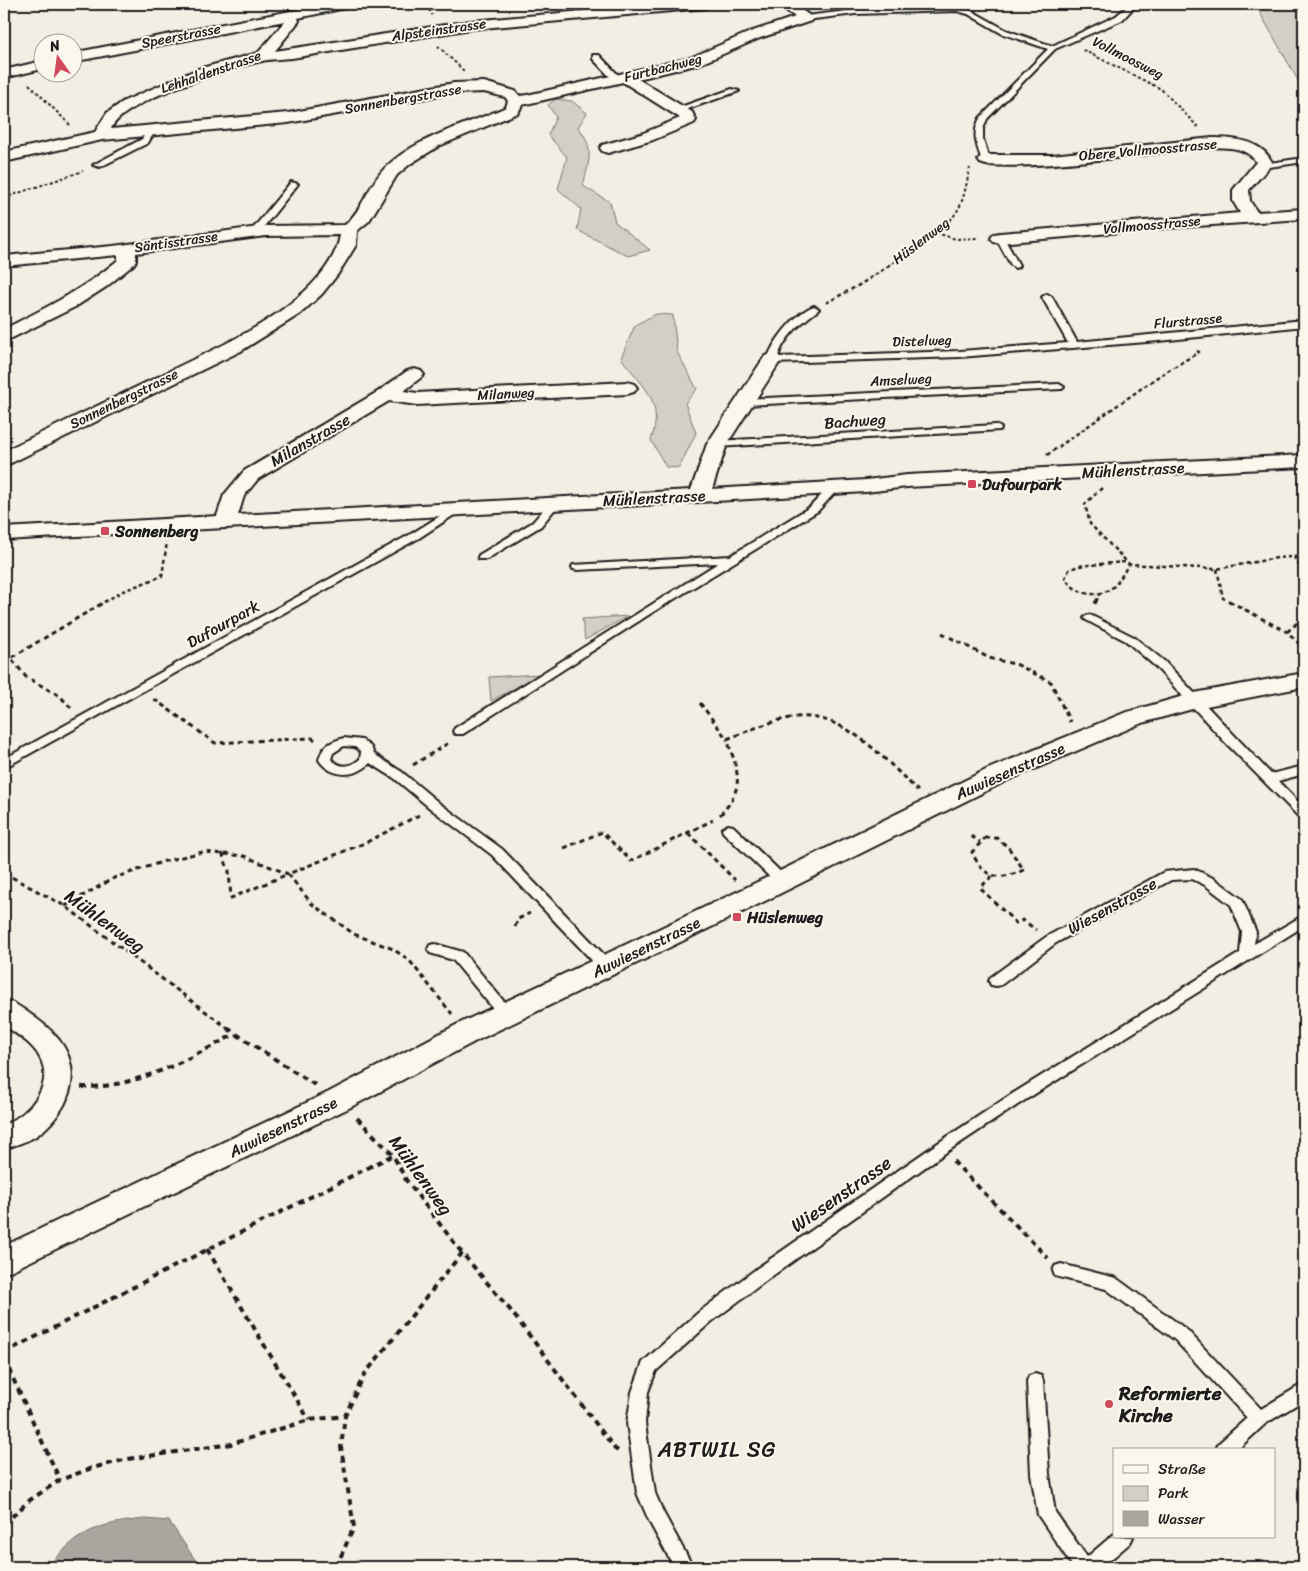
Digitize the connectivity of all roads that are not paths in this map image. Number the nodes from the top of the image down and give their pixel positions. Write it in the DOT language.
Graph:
graph roads {
  1 [pos="10,4"];
  2 [pos="345,4"];
  3 [pos="705,4"];
  4 [pos="784,4"];
  5 [pos="1134,4"];
  6 [pos="4,5"];
  7 [pos="290,16"];
  8 [pos="806,18"];
  9 [pos="1052,48"];
  10 [pos="82,56"];
  11 [pos="263,56"];
  12 [pos="596,57"];
  13 [pos="32,67"];
  14 [pos="4,74"];
  15 [pos="622,78"];
  16 [pos="735,91"];
  17 [pos="516,101"];
  18 [pos="679,109"];
  19 [pos="151,131"];
  20 [pos="102,135"];
  21 [pos="608,148"];
  22 [pos="4,157"];
  23 [pos="986,160"];
  24 [pos="1304,160"];
  25 [pos="97,165"];
  26 [pos="1262,166"];
  27 [pos="294,184"];
  28 [pos="1304,214"];
  29 [pos="1252,217"];
  30 [pos="349,230"];
  31 [pos="255,232"];
  32 [pos="1000,238"];
  33 [pos="128,249"];
  34 [pos="4,261"];
  35 [pos="1015,264"];
  36 [pos="1047,297"];
  37 [pos="814,309"];
  38 [pos="1304,323"];
  39 [pos="4,336"];
  40 [pos="1074,345"];
  41 [pos="772,360"];
  42 [pos="414,375"];
  43 [pos="1059,387"];
  44 [pos="627,388"];
  45 [pos="386,395"];
  46 [pos="744,402"];
  47 [pos="996,428"];
  48 [pos="717,444"];
  49 [pos="4,459"];
  50 [pos="1304,461"];
  51 [pos="834,488"];
  52 [pos="699,496"];
  53 [pos="554,504"];
  54 [pos="456,509"];
  55 [pos="226,521"];
  56 [pos="4,534"];
  57 [pos="483,557"];
  58 [pos="733,559"];
  59 [pos="577,568"];
  60 [pos="1090,618"];
  61 [pos="1304,680"];
  62 [pos="1194,701"];
  63 [pos="459,731"];
  64 [pos="368,756"];
  65 [pos="4,764"];
  66 [pos="1304,770"];
  67 [pos="1268,779"];
  68 [pos="1304,816"];
  69 [pos="728,829"];
  70 [pos="782,881"];
  71 [pos="1304,920"];
  72 [pos="435,949"];
  73 [pos="1246,957"];
  74 [pos="607,967"];
  75 [pos="996,981"];
  76 [pos="4,1010"];
  77 [pos="506,1014"];
  78 [pos="4,1137"];
  79 [pos="4,1261"];
  80 [pos="1061,1271"];
  81 [pos="1035,1381"];
  82 [pos="1304,1391"];
  83 [pos="1259,1419"];
  84 [pos="1226,1448"];
  85 [pos="1123,1538"];
  86 [pos="684,1567"];
  87 [pos="1083,1567"];
  88 [pos="1089,1567"];
  1 -- 6 [label="lane"];
  2 -- 7 [label="street"];
  3 -- 11 [label="street, Alpsteinstrasse"];
  4 -- 8 [label="street"];
  5 -- 9 [label="lane"];
  7 -- 10 [label="street, Speerstrasse"];
  7 -- 11 [label="street, Lehhaldenstrasse"];
  8 -- 9 [label="lane, Furtbachweg"];
  8 -- 15 [label="street, Furtbachweg"];
  9 -- 23 [label="lane"];
  11 -- 20 [label="street, Lehhaldenstrasse"];
  12 -- 15 [label="lane"];
  13 -- 14 [label="street"];
  15 -- 17 [label="street, Furtbachweg"];
  15 -- 18 [label="street"];
  16 -- 18 [label="lane"];
  17 -- 19 [label="street, Sonnenbergstrasse"];
  17 -- 30 [label="street, Sonnenbergstrasse"];
  18 -- 21 [label="street"];
  19 -- 20 [label="street, Sonnenbergstrasse"];
  19 -- 25 [label="lane"];
  20 -- 22 [label="street, Sonnenbergstrasse"];
  23 -- 26 [label="street, Obere Vollmoosstrasse"];
  24 -- 26 [label="lane"];
  26 -- 29 [label="street"];
  27 -- 31 [label="lane"];
  28 -- 29 [label="street, Vollmoosstrasse"];
  29 -- 32 [label="street, Vollmoosstrasse"];
  30 -- 31 [label="street, Säntisstrasse"];
  30 -- 49 [label="street, Sonnenbergstrasse"];
  31 -- 33 [label="street, Säntisstrasse"];
  32 -- 35 [label="lane"];
  33 -- 34 [label="street, Säntisstrasse"];
  33 -- 39 [label="street"];
  36 -- 40 [label="lane"];
  37 -- 41 [label="lane"];
  38 -- 40 [label="lane, Flurstrasse"];
  40 -- 41 [label="lane, Distelweg"];
  41 -- 46 [label="street"];
  42 -- 45 [label="street, Milanstrasse"];
  43 -- 46 [label="lane, Amselweg"];
  44 -- 45 [label="street, Milanweg"];
  45 -- 55 [label="street, Milanstrasse"];
  46 -- 48 [label="street"];
  47 -- 48 [label="lane, Bachweg"];
  48 -- 52 [label="street"];
  50 -- 51 [label="street, Mühlenstrasse"];
  51 -- 52 [label="street, Mühlenstrasse"];
  51 -- 58 [label="lane"];
  52 -- 53 [label="street, Mühlenstrasse"];
  53 -- 54 [label="street, Mühlenstrasse"];
  53 -- 57 [label="lane"];
  54 -- 55 [label="street, Mühlenstrasse"];
  54 -- 65 [label="lane, Dufourpark"];
  55 -- 56 [label="street, Mühlenstrasse"];
  58 -- 59 [label="lane"];
  58 -- 63 [label="lane"];
  60 -- 62 [label="lane"];
  61 -- 62 [label="street, Auwiesenstrasse"];
  62 -- 67 [label="lane"];
  62 -- 70 [label="street, Auwiesenstrasse"];
  64 -- 64 [label="lane"];
  64 -- 74 [label="lane"];
  66 -- 67 [label="lane"];
  67 -- 68 [label="lane"];
  69 -- 70 [label="lane"];
  70 -- 74 [label="street, Auwiesenstrasse"];
  71 -- 73 [label="lane, Wiesenstrasse"];
  72 -- 77 [label="lane"];
  73 -- 75 [label="lane, Wiesenstrasse"];
  73 -- 86 [label="lane, Wiesenstrasse"];
  74 -- 77 [label="street, Auwiesenstrasse"];
  76 -- 78 [label="street"];
  77 -- 79 [label="street, Auwiesenstrasse"];
  80 -- 83 [label="lane"];
  81 -- 87 [label="lane"];
  82 -- 83 [label="lane"];
  83 -- 84 [label="lane"];
  85 -- 88 [label="lane"];
}
